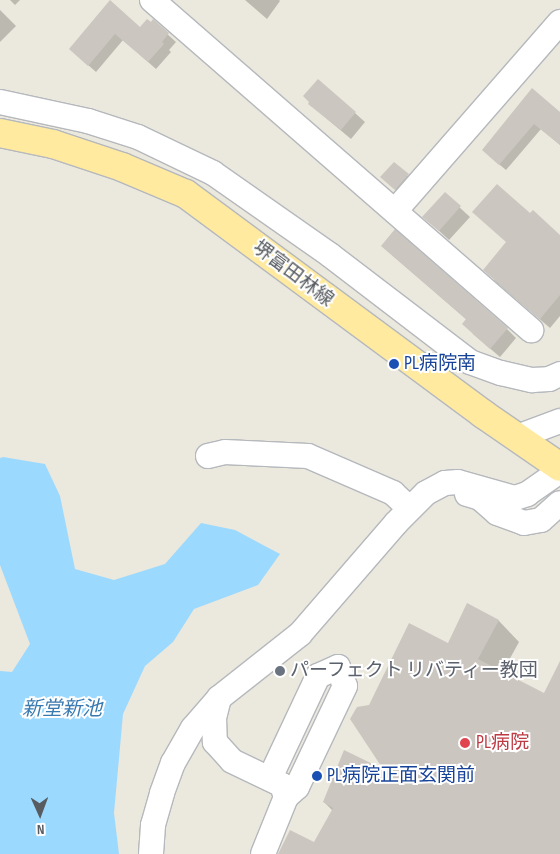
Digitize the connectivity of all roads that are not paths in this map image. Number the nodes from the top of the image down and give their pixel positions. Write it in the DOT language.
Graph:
graph roads {
  1 [pos="152,0"];
  2 [pos="560,22"];
  3 [pos="0,102"];
  4 [pos="0,133"];
  5 [pos="395,211"];
  6 [pos="530,330"];
  7 [pos="560,374"];
  8 [pos="560,422"];
  9 [pos="517,437"];
  10 [pos="208,456"];
  11 [pos="560,467"];
  12 [pos="560,471"];
  13 [pos="436,489"];
  14 [pos="560,503"];
  15 [pos="410,509"];
  16 [pos="219,698"];
  17 [pos="270,778"];
  18 [pos="286,797"];
  19 [pos="151,854"];
  20 [pos="263,854"];
  1 -- 5 [label="lane"];
  2 -- 5 [label="lane"];
  3 -- 7 [label="lane"];
  4 -- 9 [label="main road, 堺富田林線"];
  5 -- 6 [label="lane"];
  8 -- 9 [label="lane"];
  9 -- 11 [label="main road, 堺富田林線"];
  10 -- 15 [label="lane"];
  12 -- 13 [label="lane"];
  13 -- 14 [label="lane"];
  13 -- 15 [label="lane"];
  15 -- 16 [label="lane"];
  16 -- 17 [label="lane"];
  16 -- 19 [label="lane"];
  17 -- 18 [label="lane"];
  17 -- 18 [label="lane"];
  18 -- 20 [label="lane"];
}
